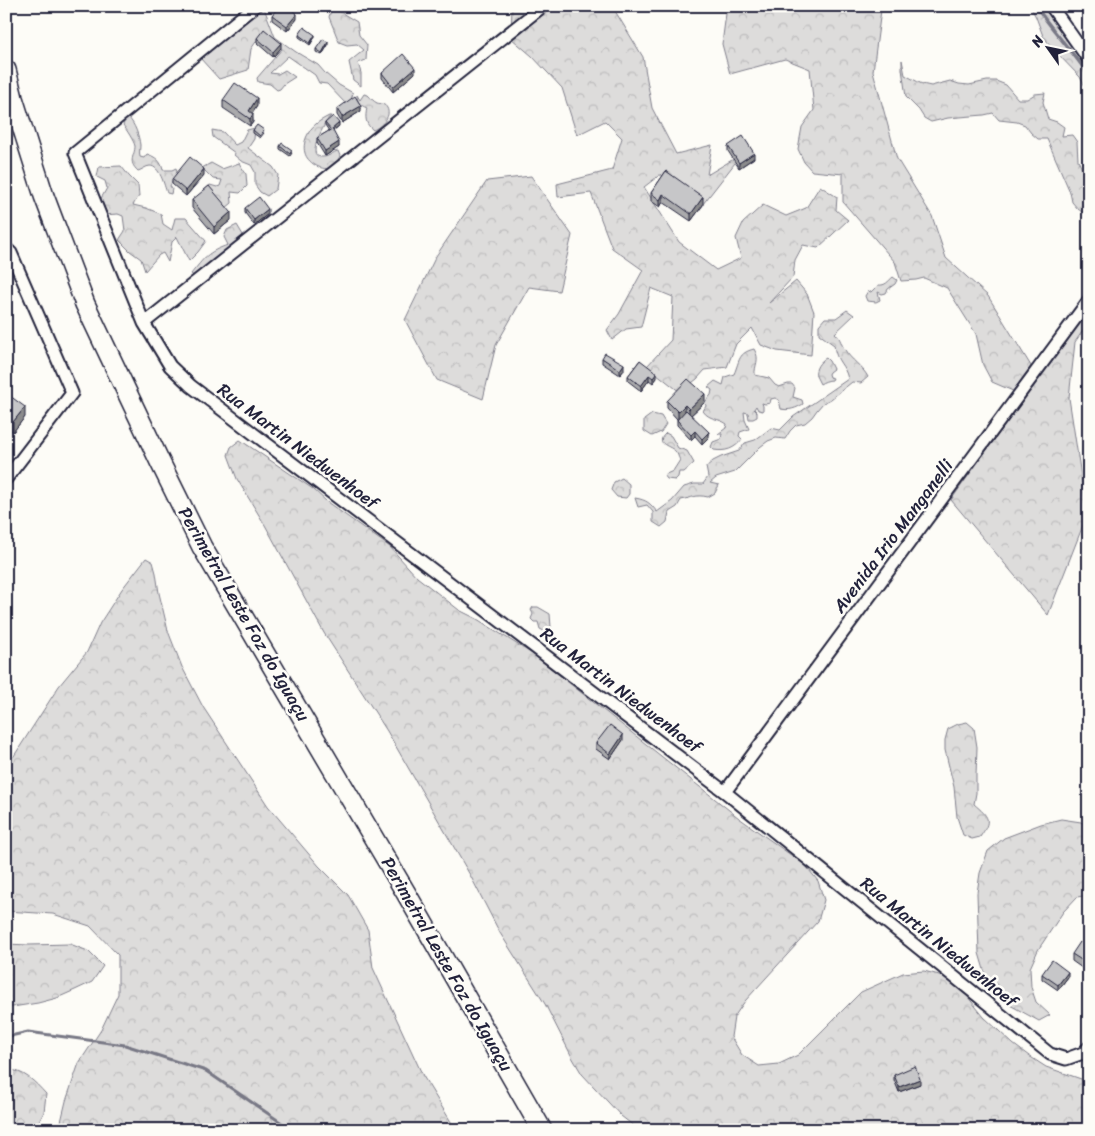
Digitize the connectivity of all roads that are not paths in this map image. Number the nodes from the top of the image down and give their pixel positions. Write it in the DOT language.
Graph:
graph roads {
  1 [pos="254,6"];
  2 [pos="543,6"];
  3 [pos="1051,6"];
  4 [pos="1089,60"];
  5 [pos="6,70"];
  6 [pos="6,248"];
  7 [pos="1089,300"];
  8 [pos="144,323"];
  9 [pos="6,479"];
  10 [pos="725,792"];
  11 [pos="1089,1046"];
  12 [pos="542,1130"];
  1 -- 8 [label="street, Rua Martin Niedwenhoef"];
  2 -- 8 [label="street"];
  3 -- 4 [label="street"];
  5 -- 12 [label="highway, Perimetral Leste Foz do Iguaçu"];
  6 -- 9 [label="street"];
  7 -- 10 [label="street, Avenida Irio Manganelli"];
  8 -- 10 [label="street, Rua Martin Niedwenhoef"];
  10 -- 11 [label="street, Rua Martin Niedwenhoef"];
}
